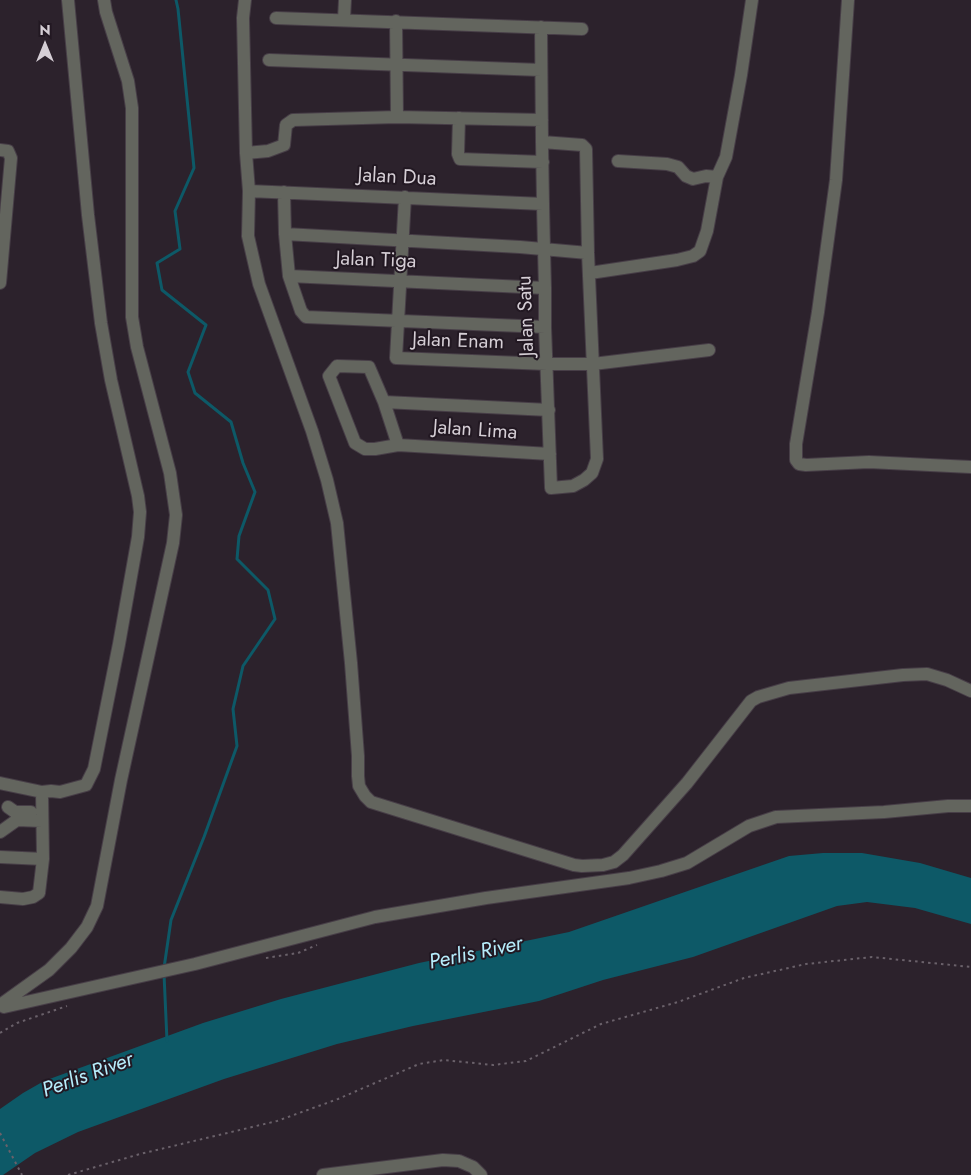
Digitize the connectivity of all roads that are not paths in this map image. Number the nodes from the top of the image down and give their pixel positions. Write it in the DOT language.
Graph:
graph roads {
  1 [pos="68,0"];
  2 [pos="104,0"];
  3 [pos="245,0"];
  4 [pos="345,0"];
  5 [pos="752,0"];
  6 [pos="848,0"];
  7 [pos="276,18"];
  8 [pos="344,19"];
  9 [pos="396,21"];
  10 [pos="541,27"];
  11 [pos="582,29"];
  12 [pos="270,60"];
  13 [pos="396,64"];
  14 [pos="541,70"];
  15 [pos="397,117"];
  16 [pos="459,118"];
  17 [pos="542,120"];
  18 [pos="542,142"];
  19 [pos="0,150"];
  20 [pos="246,153"];
  21 [pos="618,161"];
  22 [pos="543,162"];
  23 [pos="717,177"];
  24 [pos="249,191"];
  25 [pos="284,192"];
  26 [pos="405,198"];
  27 [pos="543,204"];
  28 [pos="285,234"];
  29 [pos="403,240"];
  30 [pos="544,249"];
  31 [pos="588,252"];
  32 [pos="590,273"];
  33 [pos="289,276"];
  34 [pos="400,281"];
  35 [pos="0,283"];
  36 [pos="545,288"];
  37 [pos="398,321"];
  38 [pos="546,327"];
  39 [pos="709,350"];
  40 [pos="547,364"];
  41 [pos="593,364"];
  42 [pos="384,402"];
  43 [pos="548,410"];
  44 [pos="398,445"];
  45 [pos="550,454"];
  46 [pos="971,467"];
  47 [pos="971,691"];
  48 [pos="0,783"];
  49 [pos="47,791"];
  50 [pos="4,803"];
  51 [pos="971,806"];
  52 [pos="42,817"];
  53 [pos="4,828"];
  54 [pos="0,856"];
  55 [pos="43,859"];
  56 [pos="0,897"];
  57 [pos="0,1006"];
  58 [pos="332,1174"];
  59 [pos="481,1175"];
  1 -- 49 [label="street"];
  2 -- 57 [label="street"];
  3 -- 20 [label="street"];
  4 -- 8 [label="street"];
  5 -- 23 [label="street"];
  6 -- 46 [label="street"];
  7 -- 8 [label="street"];
  8 -- 9 [label="street"];
  9 -- 10 [label="street"];
  9 -- 13 [label="street"];
  10 -- 11 [label="street"];
  10 -- 14 [label="street, Jalan Satu"];
  12 -- 13 [label="street"];
  13 -- 14 [label="street"];
  13 -- 15 [label="street"];
  14 -- 17 [label="street, Jalan Satu"];
  15 -- 16 [label="street"];
  15 -- 20 [label="street"];
  16 -- 17 [label="street"];
  16 -- 22 [label="street"];
  17 -- 18 [label="street, Jalan Satu"];
  18 -- 22 [label="street, Jalan Satu"];
  18 -- 31 [label="street"];
  19 -- 35 [label="street"];
  20 -- 24 [label="street"];
  21 -- 23 [label="street"];
  22 -- 27 [label="street, Jalan Satu"];
  23 -- 32 [label="street"];
  24 -- 25 [label="street, Jalan Dua"];
  24 -- 47 [label="street"];
  25 -- 26 [label="street, Jalan Dua"];
  25 -- 28 [label="street"];
  26 -- 27 [label="street, Jalan Dua"];
  26 -- 29 [label="street"];
  27 -- 30 [label="street, Jalan Satu"];
  28 -- 29 [label="street"];
  28 -- 33 [label="street"];
  29 -- 30 [label="street"];
  29 -- 34 [label="street"];
  30 -- 31 [label="street"];
  30 -- 36 [label="street, Jalan Satu"];
  31 -- 32 [label="street"];
  32 -- 41 [label="street"];
  33 -- 34 [label="street, Jalan Tiga"];
  33 -- 37 [label="street"];
  34 -- 36 [label="street, Jalan Tiga"];
  34 -- 37 [label="street"];
  36 -- 38 [label="street, Jalan Satu"];
  37 -- 38 [label="street"];
  37 -- 40 [label="street, Jalan Enam"];
  38 -- 40 [label="street, Jalan Satu"];
  39 -- 41 [label="street, Jalan Enam"];
  40 -- 41 [label="street, Jalan Enam"];
  40 -- 43 [label="street, Jalan Satu"];
  41 -- 45 [label="street, Jalan Satu"];
  42 -- 43 [label="street"];
  42 -- 44 [label="street"];
  42 -- 44 [label="street"];
  43 -- 45 [label="street, Jalan Satu"];
  44 -- 45 [label="street, Jalan Lima"];
  48 -- 49 [label="street"];
  49 -- 52 [label="street"];
  50 -- 52 [label="street"];
  50 -- 53 [label="street"];
  51 -- 57 [label="street"];
  52 -- 53 [label="street"];
  52 -- 55 [label="street"];
  54 -- 55 [label="street"];
  55 -- 56 [label="street"];
  58 -- 59 [label="street"];
}
